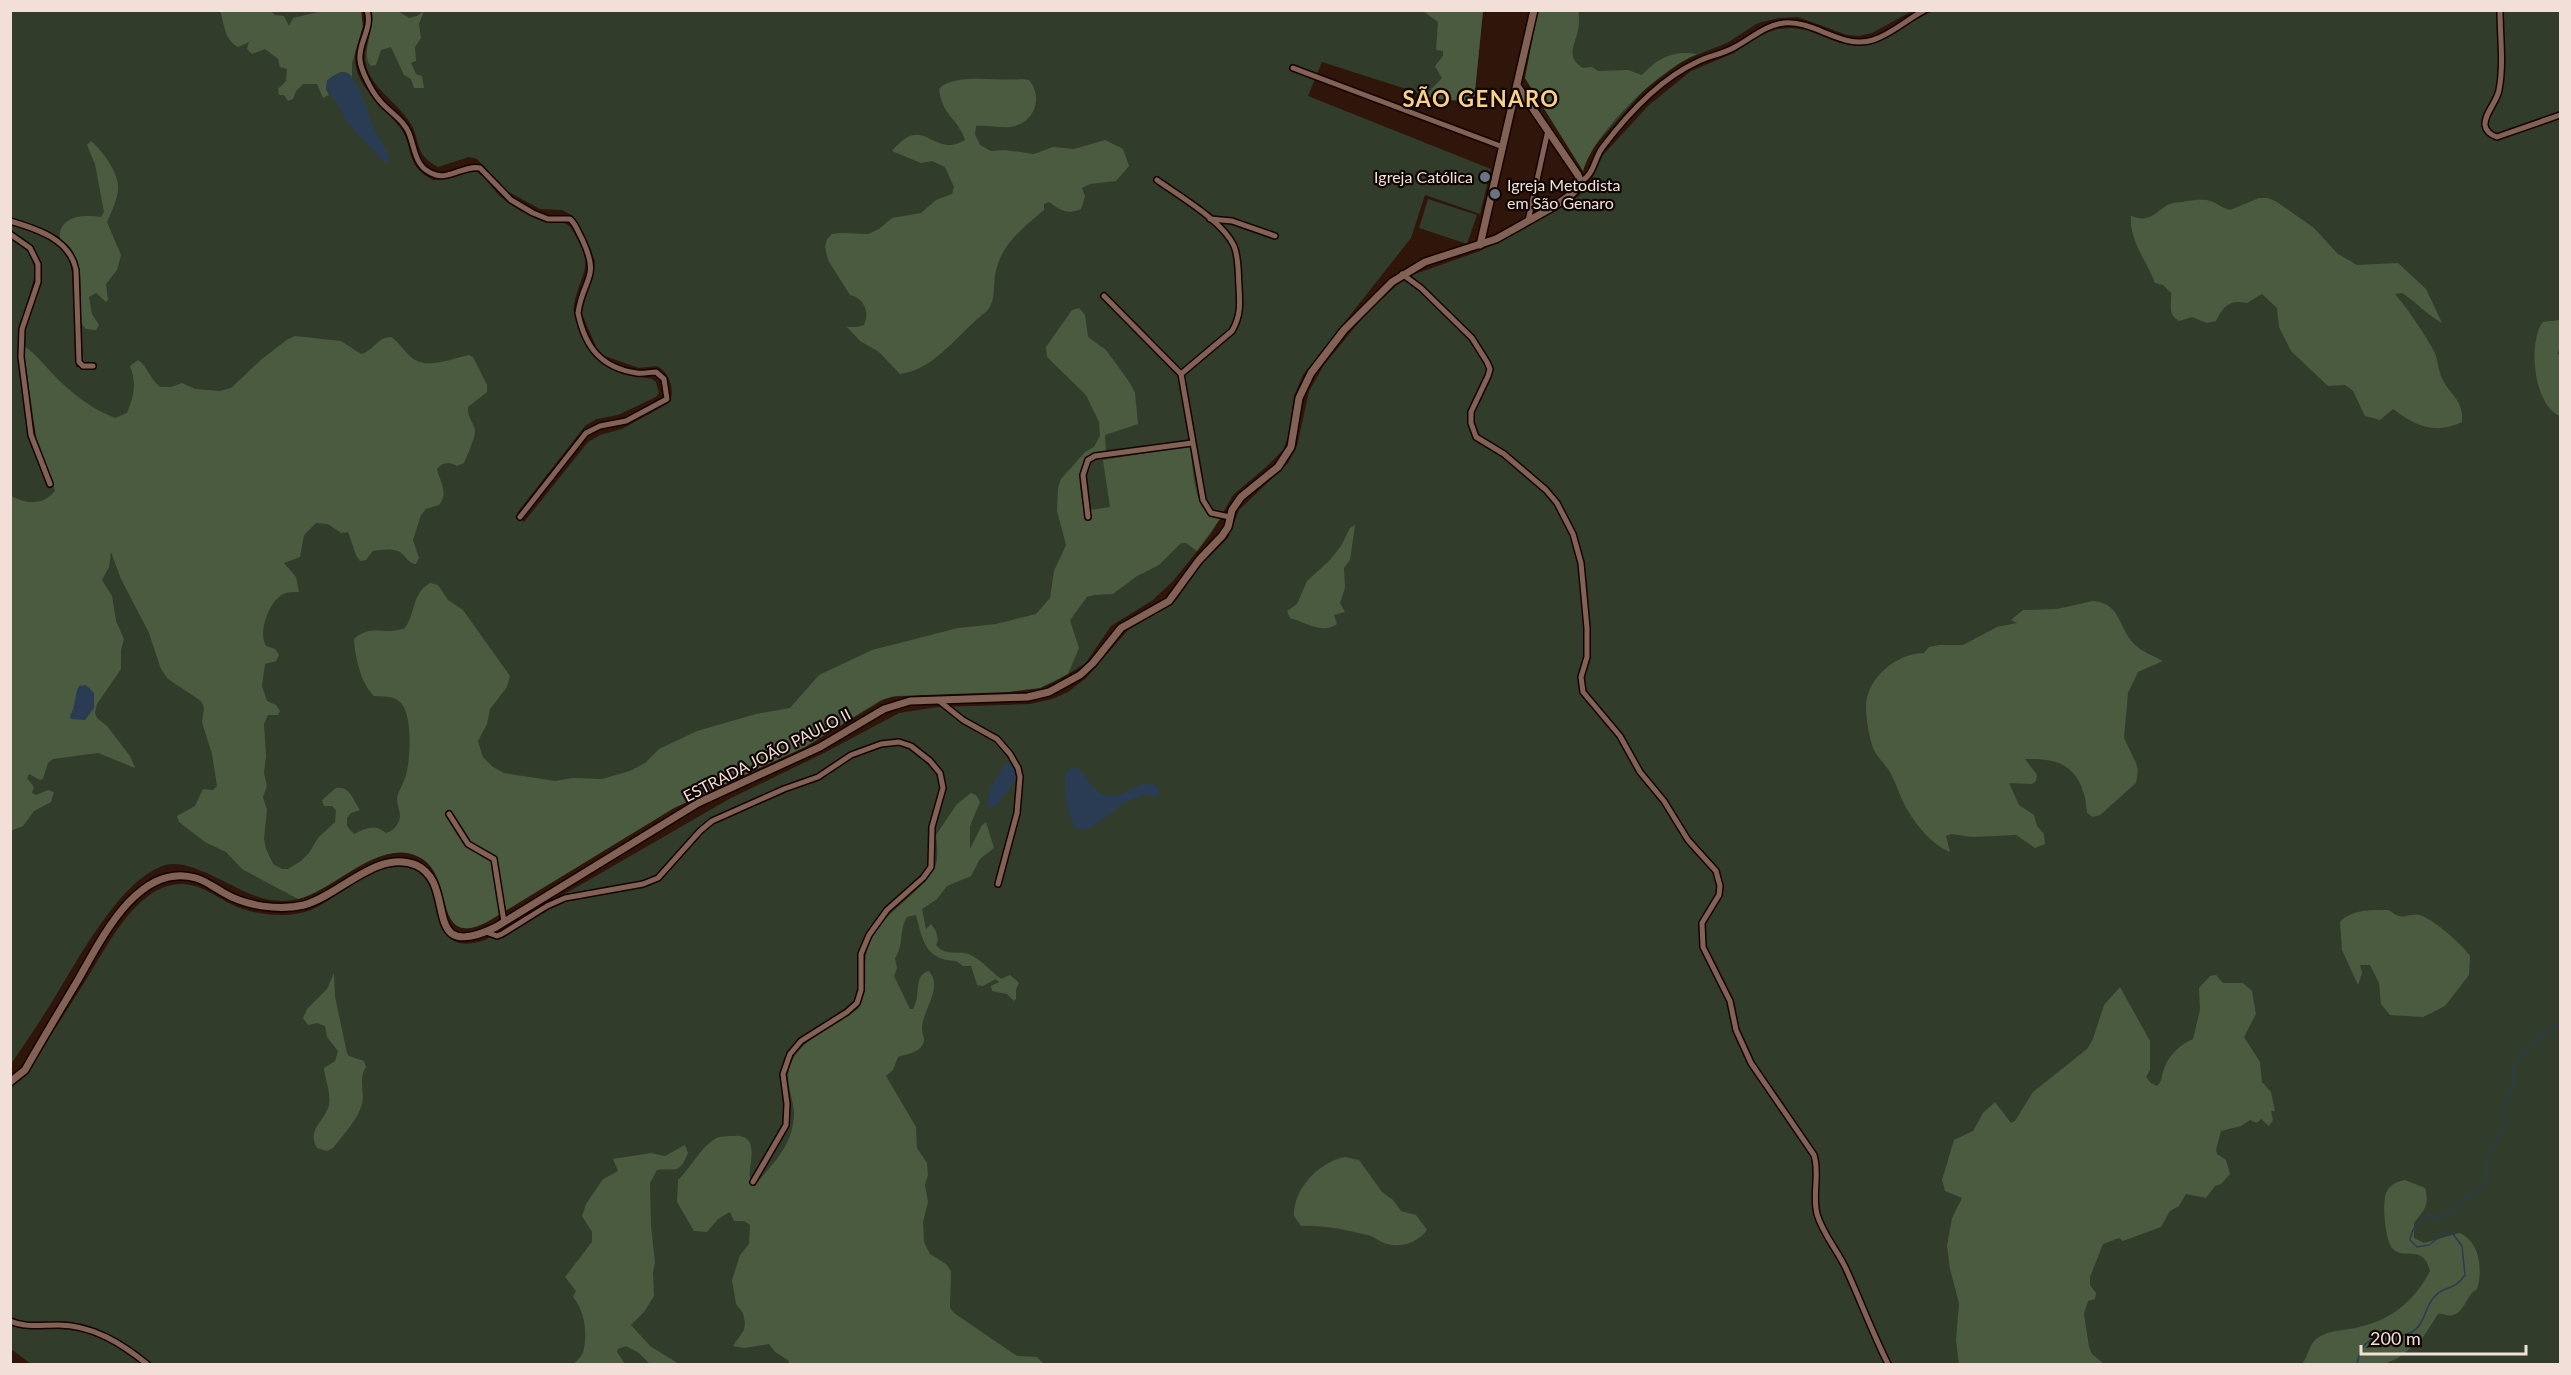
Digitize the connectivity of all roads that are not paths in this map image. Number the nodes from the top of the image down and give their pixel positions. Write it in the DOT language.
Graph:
graph roads {
  1 [pos="367,10"];
  2 [pos="1534,10"];
  3 [pos="1925,10"];
  4 [pos="2500,10"];
  5 [pos="1293,68"];
  6 [pos="1518,87"];
  7 [pos="2560,115"];
  8 [pos="1548,130"];
  9 [pos="1503,147"];
  10 [pos="1157,180"];
  11 [pos="1581,182"];
  12 [pos="1209,219"];
  13 [pos="10,221"];
  14 [pos="1528,221"];
  15 [pos="10,234"];
  16 [pos="1275,236"];
  17 [pos="1480,245"];
  18 [pos="1402,274"];
  19 [pos="1104,296"];
  20 [pos="93,366"];
  21 [pos="1181,374"];
  22 [pos="1192,443"];
  23 [pos="50,484"];
  24 [pos="1088,517"];
  25 [pos="1230,517"];
  26 [pos="520,518"];
  27 [pos="938,700"];
  28 [pos="449,814"];
  29 [pos="998,884"];
  30 [pos="504,922"];
  31 [pos="486,932"];
  32 [pos="10,1082"];
  33 [pos="753,1182"];
  34 [pos="10,1322"];
  35 [pos="147,1365"];
  36 [pos="1888,1365"];
  1 -- 26 [label="street"];
  2 -- 6 [label="street"];
  3 -- 11 [label="street, ESTRADA JOÃO PAULO II"];
  4 -- 7 [label="street"];
  5 -- 9 [label="street"];
  6 -- 8 [label="street"];
  6 -- 9 [label="street"];
  8 -- 11 [label="street"];
  8 -- 14 [label="street"];
  9 -- 17 [label="street"];
  10 -- 12 [label="street"];
  11 -- 14 [label="street, ESTRADA JOÃO PAULO II"];
  12 -- 16 [label="street"];
  12 -- 21 [label="street"];
  13 -- 20 [label="street"];
  14 -- 17 [label="street, ESTRADA JOÃO PAULO II"];
  15 -- 23 [label="street"];
  17 -- 18 [label="street, ESTRADA JOÃO PAULO II"];
  18 -- 25 [label="street, ESTRADA JOÃO PAULO II"];
  18 -- 36 [label="street"];
  19 -- 21 [label="street"];
  21 -- 22 [label="street"];
  22 -- 24 [label="street"];
  22 -- 25 [label="street"];
  25 -- 27 [label="street, ESTRADA JOÃO PAULO II"];
  27 -- 29 [label="street"];
  27 -- 30 [label="street, ESTRADA JOÃO PAULO II"];
  28 -- 30 [label="street"];
  30 -- 31 [label="street, ESTRADA JOÃO PAULO II"];
  31 -- 32 [label="street, ESTRADA JOÃO PAULO II"];
  31 -- 33 [label="street"];
  34 -- 35 [label="street"];
}
